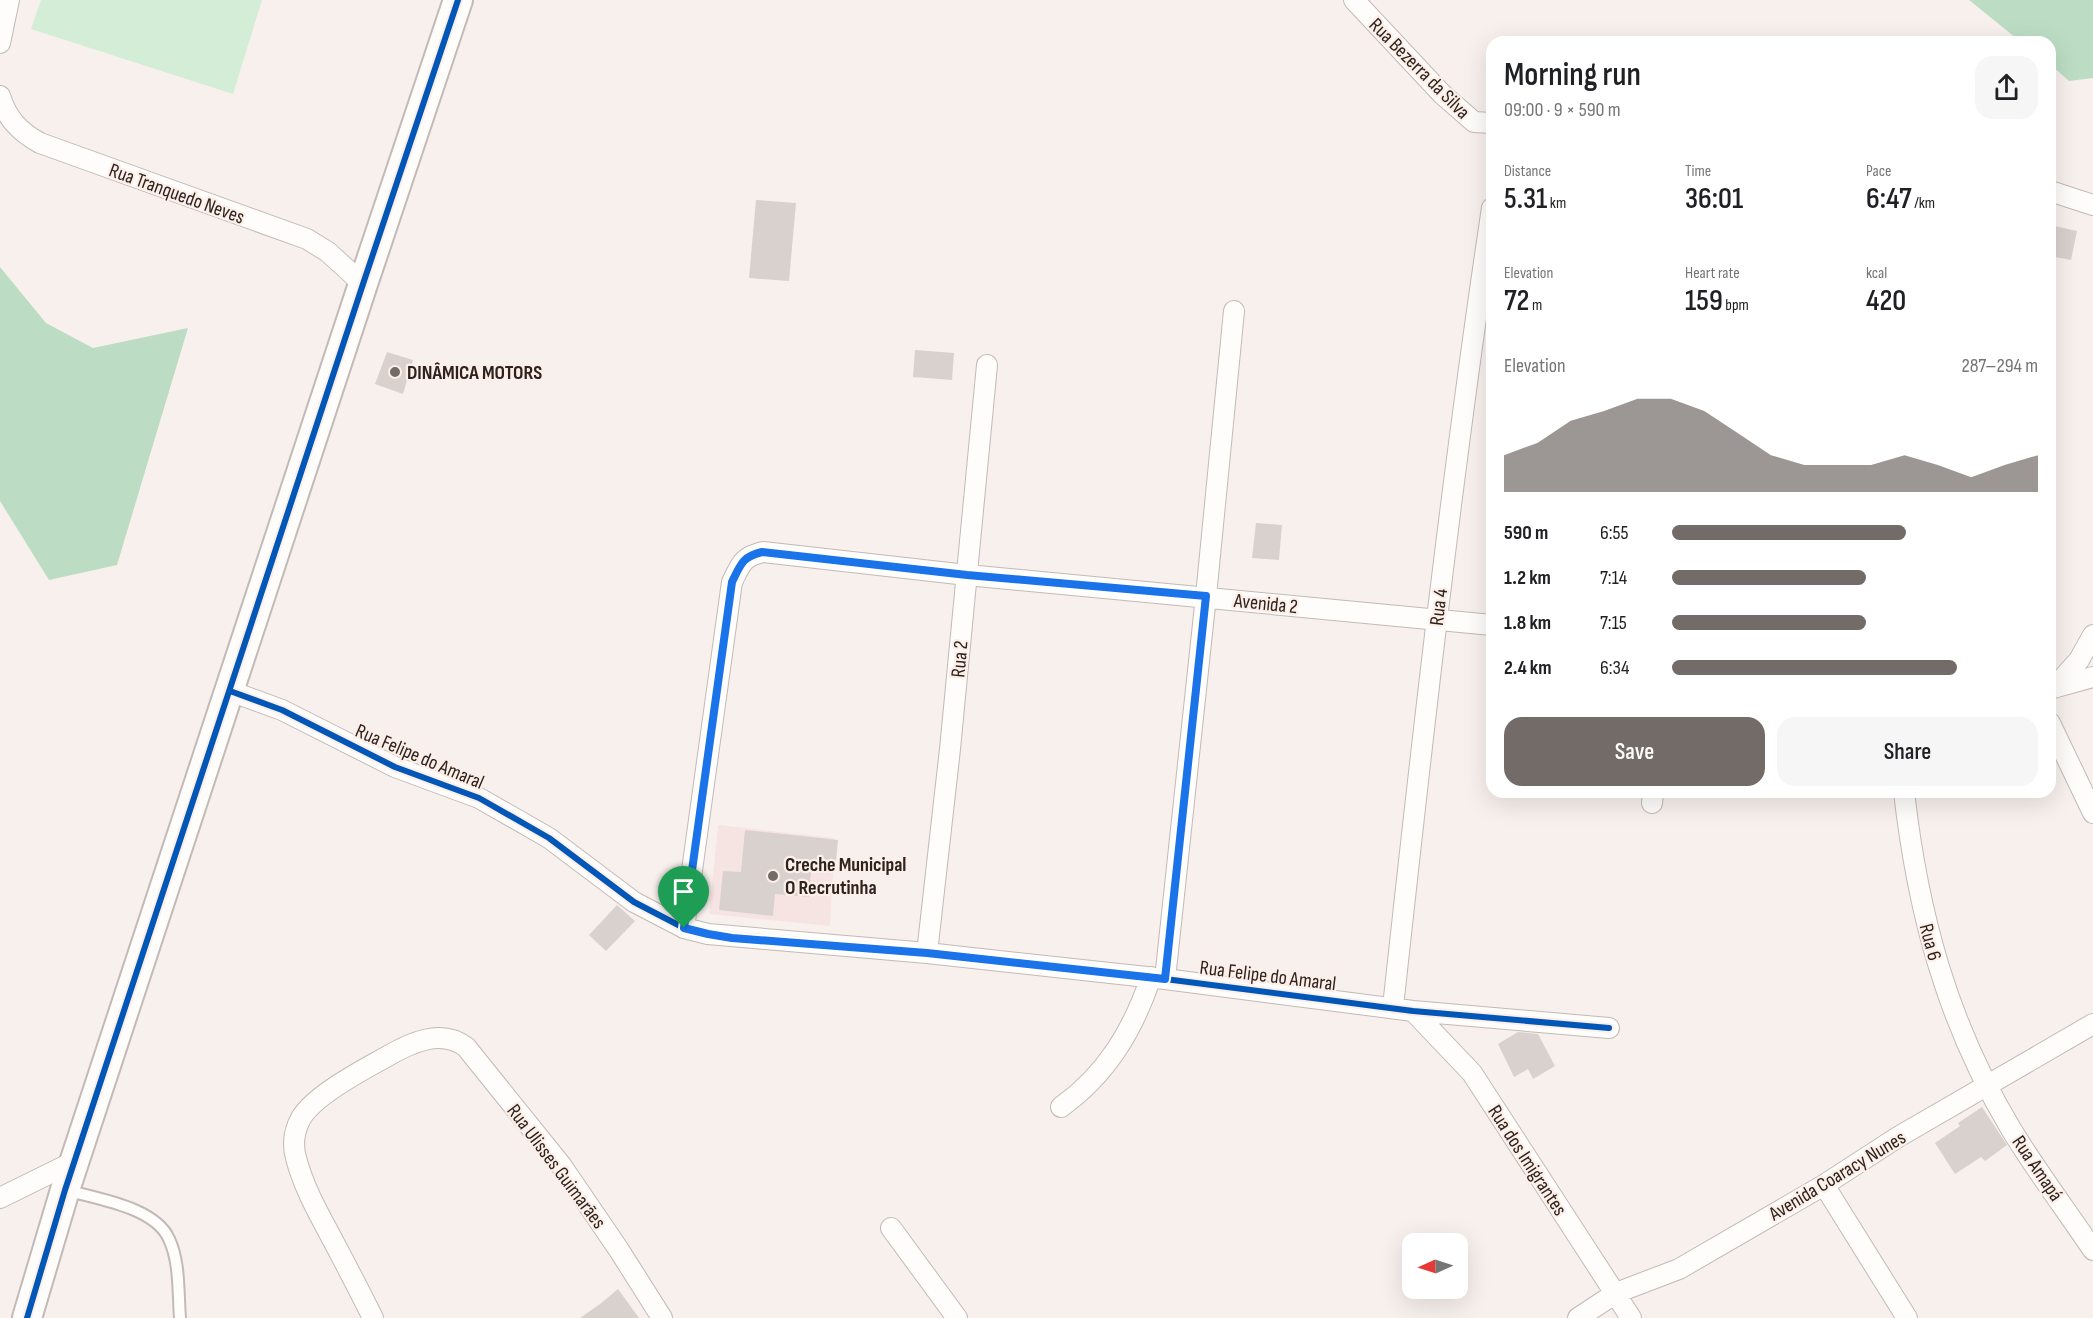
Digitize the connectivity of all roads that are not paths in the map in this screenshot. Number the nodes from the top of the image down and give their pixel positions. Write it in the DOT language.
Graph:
graph roads {
  1 [pos="9,0"];
  2 [pos="458,0"];
  3 [pos="1354,0"];
  4 [pos="0,43"];
  5 [pos="0,96"];
  6 [pos="1486,125"];
  7 [pos="2056,193"];
  8 [pos="2093,205"];
  9 [pos="1486,248"];
  10 [pos="363,284"];
  11 [pos="1234,311"];
  12 [pos="987,365"];
  13 [pos="967,575"];
  14 [pos="1206,596"];
  15 [pos="1436,620"];
  16 [pos="1486,624"];
  17 [pos="2093,634"];
  18 [pos="2093,677"];
  19 [pos="2056,684"];
  20 [pos="2056,687"];
  21 [pos="230,691"];
  22 [pos="2056,736"];
  23 [pos="1905,798"];
  24 [pos="2093,813"];
  25 [pos="684,928"];
  26 [pos="927,953"];
  27 [pos="1158,978"];
  28 [pos="1393,1007"];
  29 [pos="1413,1011"];
  30 [pos="2093,1024"];
  31 [pos="1609,1028"];
  32 [pos="1988,1084"];
  33 [pos="1061,1107"];
  34 [pos="75,1161"];
  35 [pos="1824,1185"];
  36 [pos="3,1190"];
  37 [pos="65,1190"];
  38 [pos="891,1228"];
  39 [pos="2093,1250"];
  40 [pos="1616,1293"];
  41 [pos="27,1318"];
  42 [pos="180,1318"];
  43 [pos="374,1318"];
  44 [pos="662,1318"];
  45 [pos="957,1318"];
  46 [pos="1578,1318"];
  47 [pos="1631,1318"];
  48 [pos="1907,1318"];
  1 -- 4 [label="street"];
  2 -- 10 [label="street"];
  3 -- 6 [label="street, Rua Bezerra da Silva"];
  5 -- 10 [label="street, Rua Tranquedo Neves"];
  7 -- 8 [label="street"];
  9 -- 15 [label="street, Rua 4"];
  10 -- 21 [label="street"];
  11 -- 14 [label="street"];
  12 -- 13 [label="street, Rua 2"];
  13 -- 14 [label="street, Avenida 2"];
  13 -- 25 [label="street, Avenida 2"];
  13 -- 26 [label="street, Rua 2"];
  14 -- 15 [label="street, Avenida 2"];
  14 -- 27 [label="street"];
  15 -- 16 [label="street, Avenida 2"];
  15 -- 28 [label="street, Rua 4"];
  17 -- 19 [label="street"];
  18 -- 20 [label="street"];
  21 -- 25 [label="street, Rua Felipe do Amaral"];
  21 -- 34 [label="street"];
  22 -- 24 [label="street"];
  23 -- 32 [label="street, Rua 6"];
  25 -- 26 [label="street, Rua Felipe do Amaral"];
  26 -- 27 [label="street, Rua Felipe do Amaral"];
  27 -- 28 [label="street, Rua Felipe do Amaral"];
  27 -- 33 [label="street"];
  28 -- 29 [label="street, Rua Felipe do Amaral"];
  29 -- 31 [label="street, Rua Felipe do Amaral"];
  29 -- 40 [label="street, Rua dos Imigrantes"];
  30 -- 32 [label="street, Avenida Coaracy Nunes"];
  32 -- 35 [label="street, Avenida Coaracy Nunes"];
  32 -- 39 [label="street, Rua Amapá"];
  34 -- 36 [label="street"];
  34 -- 37 [label="street"];
  35 -- 40 [label="street, Avenida Coaracy Nunes"];
  35 -- 48 [label="street"];
  37 -- 41 [label="street"];
  37 -- 42 [label="lane"];
  38 -- 45 [label="street"];
  40 -- 46 [label="street, Avenida Coaracy Nunes"];
  40 -- 47 [label="street, Rua dos Imigrantes"];
  43 -- 44 [label="street, Rua Ulisses Guimarães"];
}
